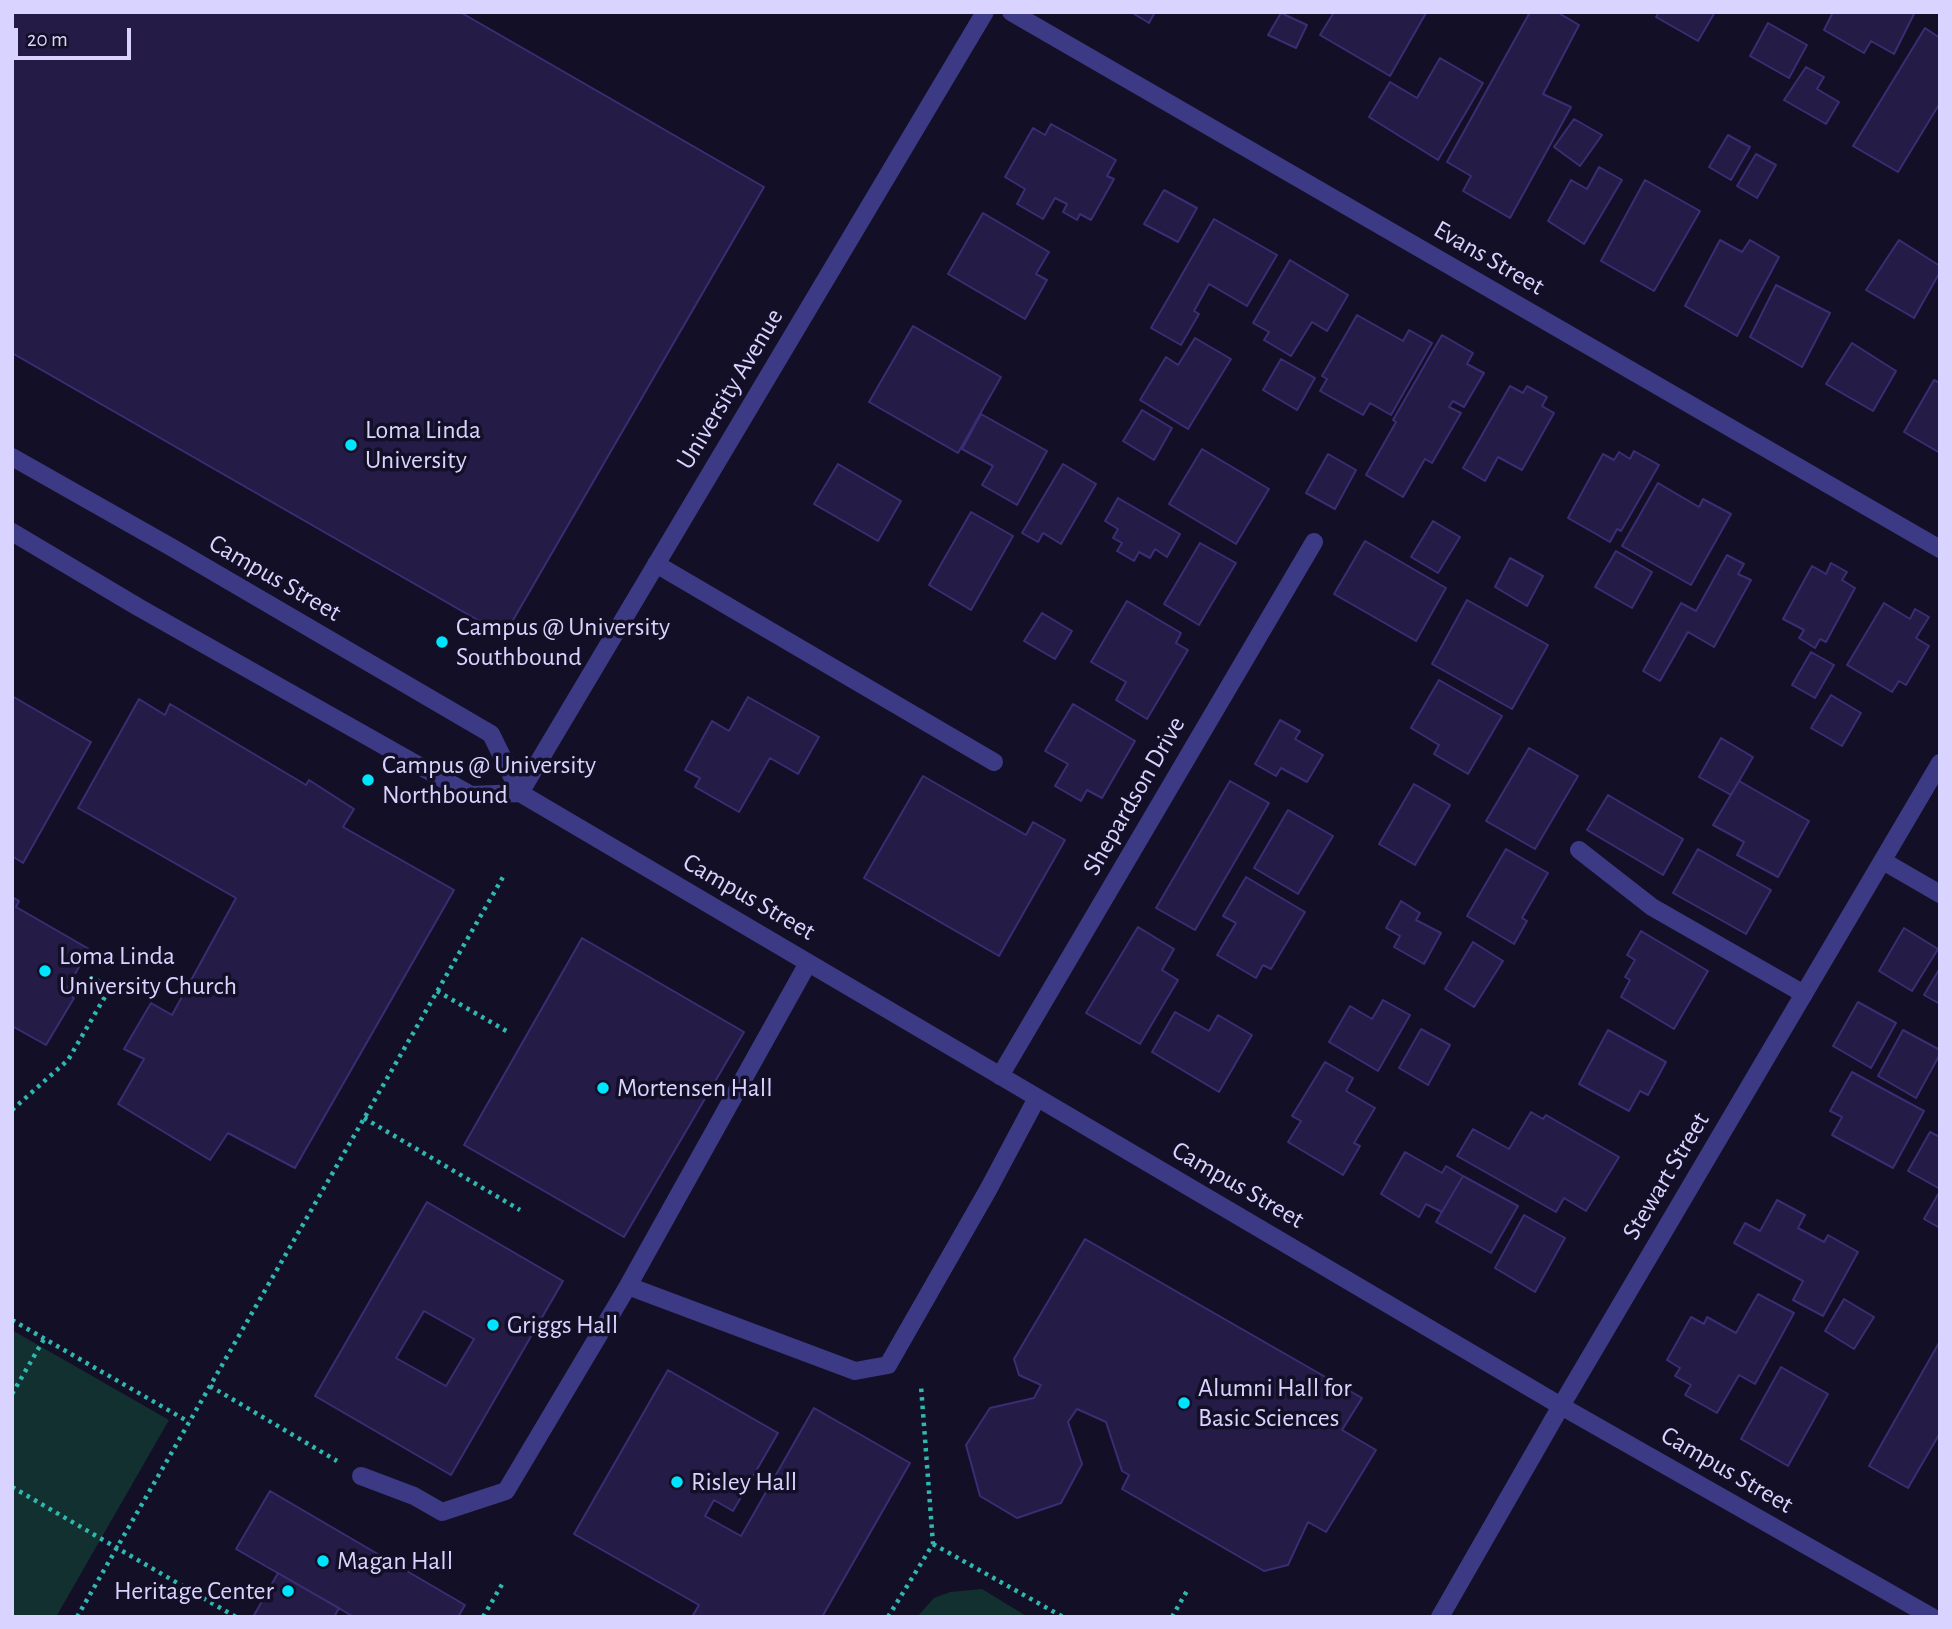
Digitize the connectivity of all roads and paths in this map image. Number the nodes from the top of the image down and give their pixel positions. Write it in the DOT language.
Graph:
graph roads {
  1 [pos="985,12"];
  2 [pos="1011,12"];
  3 [pos="12,457"];
  4 [pos="12,532"];
  5 [pos="1314,542"];
  6 [pos="1940,549"];
  7 [pos="656,564"];
  8 [pos="994,762"];
  9 [pos="1940,763"];
  10 [pos="520,793"];
  11 [pos="1579,850"];
  12 [pos="1883,861"];
  13 [pos="503,877"];
  14 [pos="1940,894"];
  15 [pos="808,963"];
  16 [pos="86,974"];
  17 [pos="437,991"];
  18 [pos="1804,995"];
  19 [pos="508,1032"];
  20 [pos="1000,1076"];
  21 [pos="1037,1098"];
  22 [pos="12,1110"];
  23 [pos="364,1118"];
  24 [pos="520,1210"];
  25 [pos="628,1286"];
  26 [pos="12,1320"];
  27 [pos="44,1339"];
  28 [pos="210,1386"];
  29 [pos="921,1386"];
  30 [pos="12,1394"];
  31 [pos="1561,1406"];
  32 [pos="189,1422"];
  33 [pos="361,1476"];
  34 [pos="12,1487"];
  35 [pos="933,1544"];
  36 [pos="117,1548"];
  37 [pos="503,1581"];
  38 [pos="1188,1590"];
  39 [pos="77,1617"];
  40 [pos="236,1617"];
  41 [pos="483,1617"];
  42 [pos="888,1617"];
  43 [pos="1062,1617"];
  44 [pos="1171,1617"];
  45 [pos="1440,1617"];
  46 [pos="1932,1617"];
  1 -- 7 [label="street, University Avenue"];
  2 -- 6 [label="street, Evans Street"];
  3 -- 10 [label="street, Campus Street"];
  4 -- 10 [label="street"];
  5 -- 20 [label="street, Shepardson Drive"];
  7 -- 8 [label="street"];
  7 -- 10 [label="street, University Avenue"];
  9 -- 12 [label="street, Stewart Street"];
  10 -- 15 [label="street, Campus Street"];
  11 -- 18 [label="street"];
  12 -- 14 [label="street"];
  12 -- 18 [label="street, Stewart Street"];
  13 -- 17 [label="path"];
  15 -- 20 [label="street, Campus Street"];
  15 -- 25 [label="street"];
  16 -- 22 [label="path"];
  17 -- 19 [label="path"];
  17 -- 23 [label="path"];
  18 -- 31 [label="street, Stewart Street"];
  20 -- 21 [label="street, Campus Street"];
  21 -- 25 [label="street"];
  21 -- 31 [label="street, Campus Street"];
  23 -- 24 [label="path"];
  23 -- 28 [label="path"];
  25 -- 33 [label="street"];
  26 -- 27 [label="path"];
  27 -- 30 [label="path"];
  27 -- 32 [label="path"];
  28 -- 32 [label="path"];
  28 -- 33 [label="path"];
  29 -- 35 [label="path"];
  31 -- 45 [label="street, Stewart Street"];
  31 -- 46 [label="street, Campus Street"];
  32 -- 36 [label="path"];
  34 -- 36 [label="path"];
  35 -- 42 [label="path"];
  35 -- 43 [label="path"];
  36 -- 39 [label="path"];
  36 -- 40 [label="path"];
  37 -- 41 [label="path"];
  38 -- 44 [label="path"];
}
